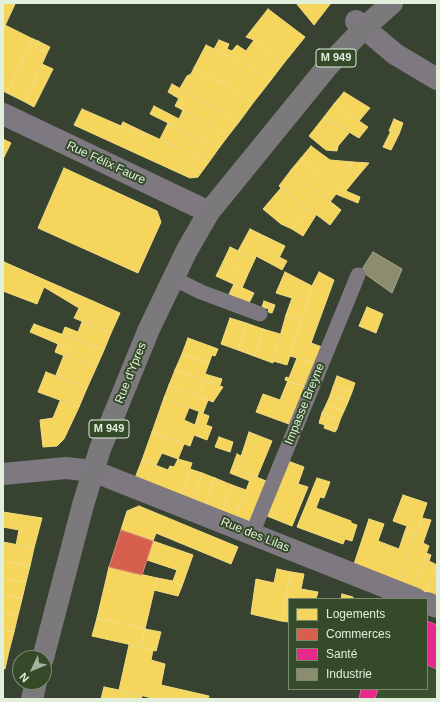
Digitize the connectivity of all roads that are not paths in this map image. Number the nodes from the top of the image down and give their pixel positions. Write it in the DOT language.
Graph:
graph roads {
  1 [pos="370,3"];
  2 [pos="392,3"];
  3 [pos="360,25"];
  4 [pos="437,79"];
  5 [pos="3,114"];
  6 [pos="209,212"];
  7 [pos="358,275"];
  8 [pos="173,278"];
  9 [pos="260,314"];
  10 [pos="93,471"];
  11 [pos="3,474"];
  12 [pos="252,534"];
  13 [pos="413,598"];
  14 [pos="45,650"];
  1 -- 3 [label="main road, M 949"];
  2 -- 3 [label="main road, M 949"];
  3 -- 4 [label="street"];
  3 -- 6 [label="main road, Rue d'Ypres / M 949"];
  5 -- 6 [label="street, Rue Félix Faure"];
  6 -- 8 [label="main road, Rue d'Ypres / M 949"];
  7 -- 12 [label="lane, Impasse Breyne"];
  8 -- 9 [label="lane"];
  8 -- 10 [label="main road, Rue d'Ypres / M 949"];
  10 -- 11 [label="street, Rue des Lilas"];
  10 -- 12 [label="street, Rue des Lilas"];
  10 -- 14 [label="main road, Rue d'Ypres / M 949"];
  12 -- 13 [label="street, Rue des Lilas"];
}
